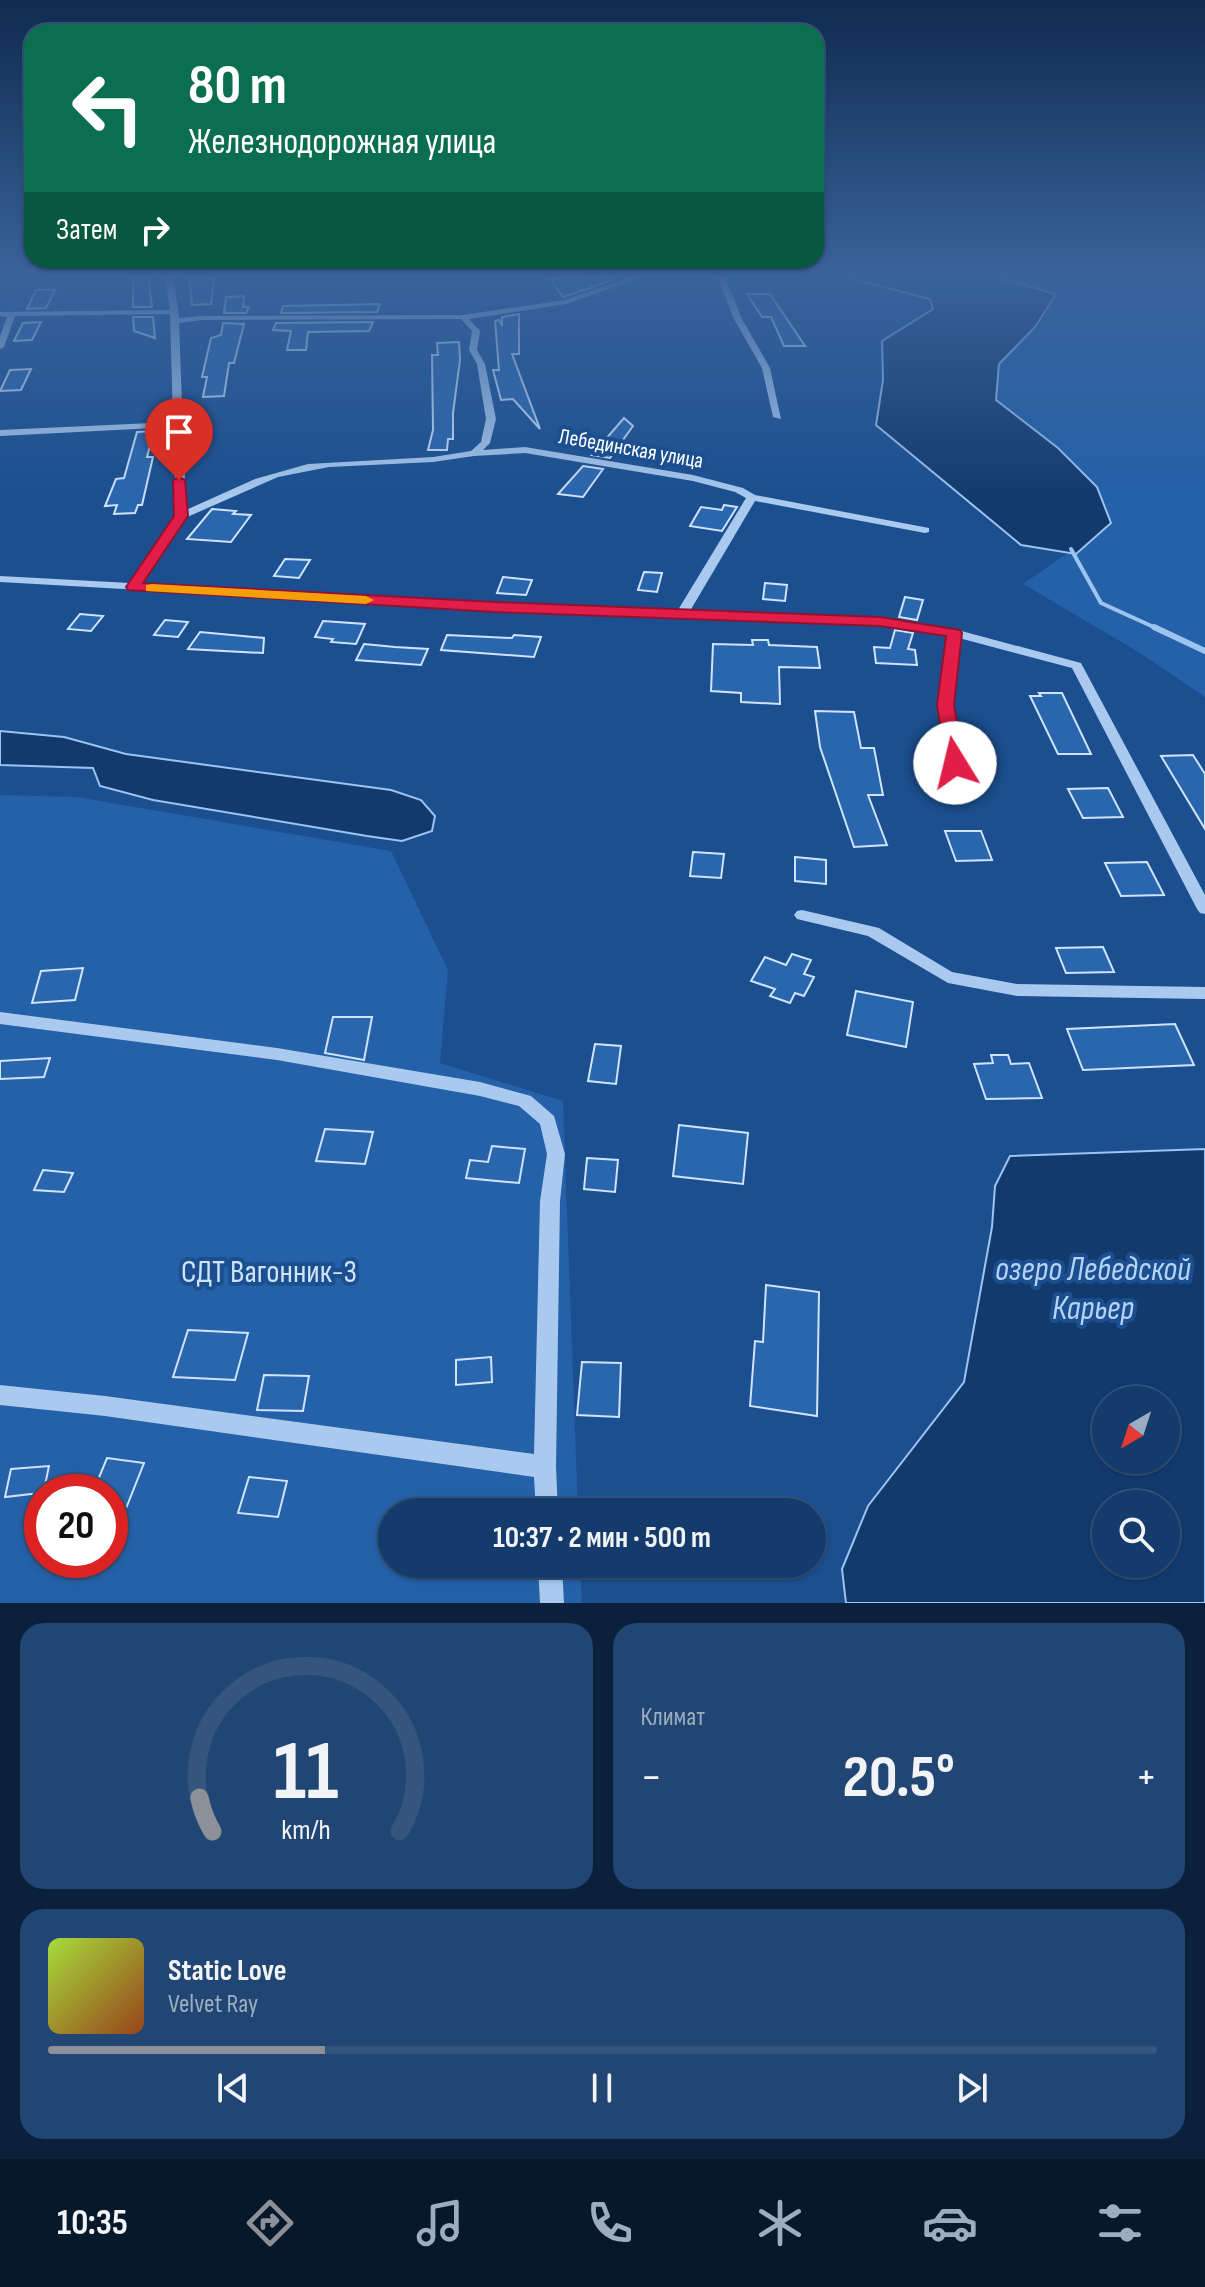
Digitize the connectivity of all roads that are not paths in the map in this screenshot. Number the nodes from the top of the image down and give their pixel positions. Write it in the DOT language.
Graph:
graph roads {
  1 [pos="176,349"];
  2 [pos="473,349"];
  3 [pos="755,349"];
  4 [pos="778,417"];
  5 [pos="179,424"];
  6 [pos="0,433"];
  7 [pos="474,453"];
  8 [pos="752,497"];
  9 [pos="181,516"];
  10 [pos="925,530"];
  11 [pos="0,579"];
  12 [pos="133,587"];
  13 [pos="682,614"];
  14 [pos="954,633"];
  15 [pos="955,763"];
  16 [pos="1205,909"];
  17 [pos="802,915"];
  18 [pos="1205,993"];
  19 [pos="0,1018"];
  20 [pos="0,1395"];
  21 [pos="545,1467"];
  22 [pos="546,1498"];
  23 [pos="551,1578"];
  24 [pos="552,1603"];
  1 -- 5 [label="street"];
  2 -- 7 [label="street"];
  3 -- 4 [label="street"];
  5 -- 6 [label="street"];
  5 -- 9 [label="street"];
  7 -- 8 [label="street, Лебединская улица"];
  7 -- 9 [label="street, Лебединская улица"];
  8 -- 10 [label="street, Лебединская улица"];
  8 -- 13 [label="street"];
  9 -- 12 [label="street"];
  11 -- 12 [label="street"];
  12 -- 13 [label="street"];
  13 -- 14 [label="street"];
  14 -- 15 [label="street"];
  14 -- 16 [label="street"];
  17 -- 18 [label="street"];
  19 -- 21 [label="street"];
  20 -- 21 [label="street"];
  21 -- 22 [label="street"];
  23 -- 24 [label="street"];
}
